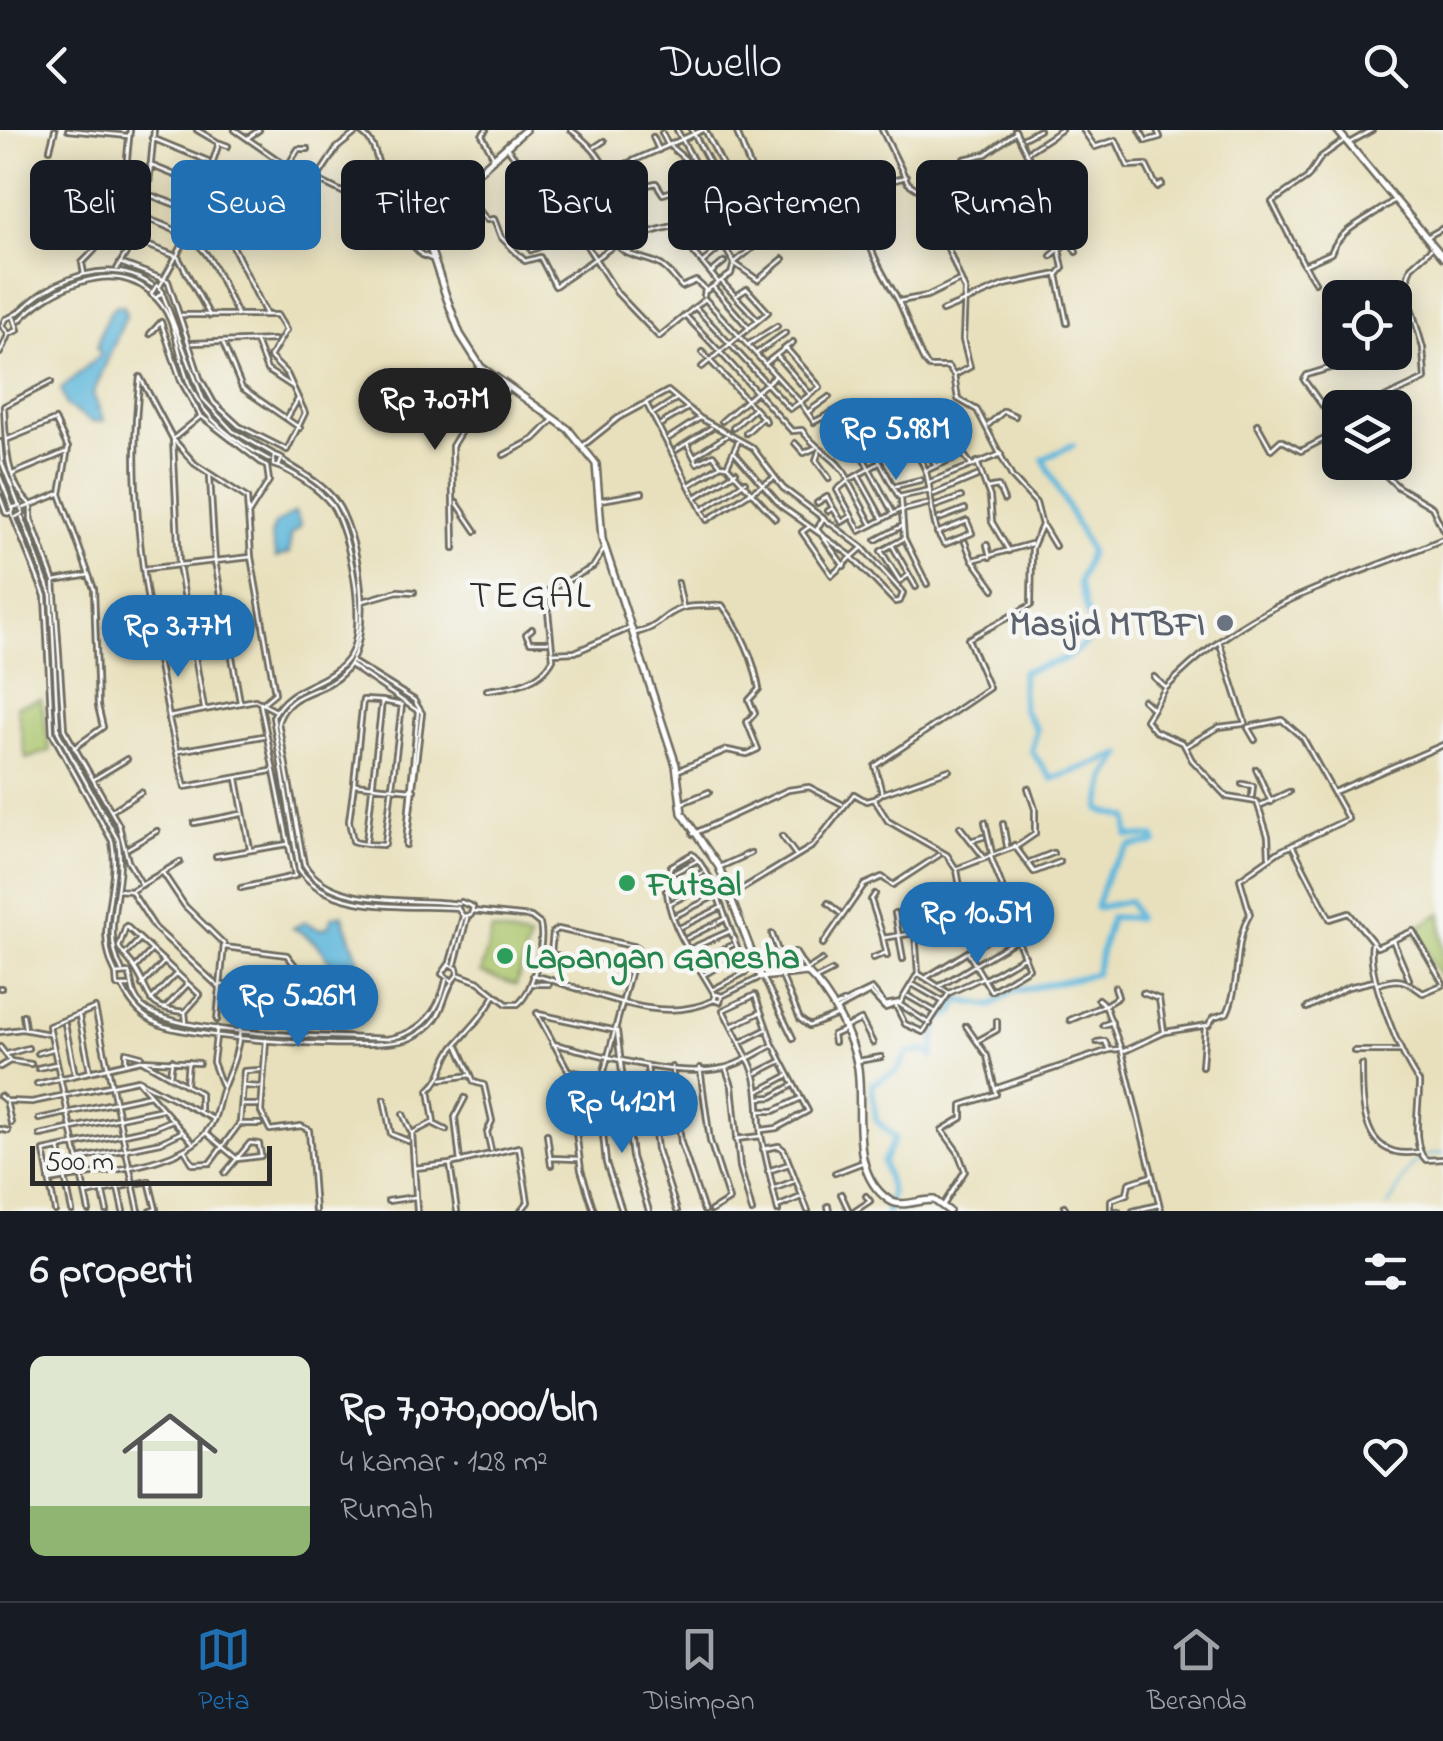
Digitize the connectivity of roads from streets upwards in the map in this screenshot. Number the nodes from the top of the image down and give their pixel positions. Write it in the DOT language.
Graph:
graph roads {
  1 [pos="54,130"];
  2 [pos="71,130"];
  3 [pos="130,130"];
  4 [pos="154,130"];
  5 [pos="197,130"];
  6 [pos="235,130"];
  7 [pos="258,130"];
  8 [pos="486,130"];
  9 [pos="524,130"];
  10 [pos="571,130"];
  11 [pos="677,130"];
  12 [pos="704,130"];
  13 [pos="736,130"];
  14 [pos="882,130"];
  15 [pos="1038,130"];
  16 [pos="1061,130"];
  17 [pos="1083,130"];
  18 [pos="1140,130"];
  19 [pos="1157,130"];
  20 [pos="1337,130"];
  21 [pos="1372,130"];
  22 [pos="1016,131"];
  23 [pos="693,132"];
  24 [pos="662,133"];
  25 [pos="129,137"];
  26 [pos="653,137"];
  27 [pos="152,138"];
  28 [pos="248,138"];
  29 [pos="1022,139"];
  30 [pos="682,140"];
  31 [pos="604,141"];
  32 [pos="1348,141"];
  33 [pos="219,143"];
  34 [pos="228,146"];
  35 [pos="670,146"];
  36 [pos="506,147"];
  37 [pos="594,148"];
  38 [pos="50,149"];
  39 [pos="308,149"];
  40 [pos="660,151"];
  41 [pos="1028,151"];
  42 [pos="494,158"];
  43 [pos="685,159"];
  44 [pos="964,159"];
  45 [pos="150,160"];
  46 [pos="205,160"];
  47 [pos="211,160"];
  48 [pos="281,160"];
  49 [pos="291,160"];
  50 [pos="378,160"];
  51 [pos="517,160"];
  52 [pos="601,160"];
  53 [pos="639,160"];
  54 [pos="693,160"];
  55 [pos="708,160"];
  56 [pos="720,160"];
  57 [pos="748,160"];
  58 [pos="1032,160"];
  59 [pos="485,166"];
  60 [pos="321,172"];
  61 [pos="906,177"];
  62 [pos="321,180"];
  63 [pos="896,180"];
  64 [pos="1162,184"];
  65 [pos="648,186"];
  66 [pos="1396,199"];
  67 [pos="485,219"];
  68 [pos="1443,228"];
  69 [pos="648,233"];
  70 [pos="1426,238"];
  71 [pos="151,247"];
  72 [pos="1432,248"];
  73 [pos="128,250"];
  74 [pos="181,250"];
  75 [pos="205,250"];
  76 [pos="233,250"];
  77 [pos="432,250"];
  78 [pos="588,250"];
  79 [pos="607,250"];
  80 [pos="625,250"];
  81 [pos="630,250"];
  82 [pos="697,250"];
  83 [pos="727,250"];
  84 [pos="750,250"];
  85 [pos="869,250"];
  86 [pos="1058,250"];
  87 [pos="1059,250"];
  88 [pos="648,252"];
  89 [pos="716,252"];
  90 [pos="629,253"];
  91 [pos="1051,256"];
  92 [pos="1443,256"];
  93 [pos="178,257"];
  94 [pos="640,258"];
  95 [pos="782,258"];
  96 [pos="434,259"];
  97 [pos="593,260"];
  98 [pos="724,262"];
  99 [pos="120,263"];
  100 [pos="702,263"];
  101 [pos="734,263"];
  102 [pos="1304,265"];
  103 [pos="117,270"];
  104 [pos="710,273"];
  105 [pos="1058,274"];
  106 [pos="84,276"];
  107 [pos="166,277"];
  108 [pos="960,281"];
  109 [pos="720,282"];
  110 [pos="1315,282"];
  111 [pos="158,286"];
  112 [pos="712,287"];
  113 [pos="706,291"];
  114 [pos="150,292"];
  115 [pos="162,294"];
  116 [pos="736,296"];
  117 [pos="156,298"];
  118 [pos="704,298"];
  119 [pos="897,301"];
  120 [pos="961,302"];
  121 [pos="694,306"];
  122 [pos="0,308"];
  123 [pos="942,311"];
  124 [pos="684,314"];
  125 [pos="182,315"];
  126 [pos="238,316"];
  127 [pos="266,316"];
  128 [pos="8,317"];
  129 [pos="210,317"];
  130 [pos="14,318"];
  131 [pos="2,320"];
  132 [pos="760,321"];
  133 [pos="18,322"];
  134 [pos="1067,322"];
  135 [pos="777,326"];
  136 [pos="750,328"];
  137 [pos="4,330"];
  138 [pos="9,334"];
  139 [pos="150,334"];
  140 [pos="785,334"];
  141 [pos="739,336"];
  142 [pos="0,338"];
  143 [pos="276,340"];
  144 [pos="256,342"];
  145 [pos="793,342"];
  146 [pos="191,343"];
  147 [pos="223,343"];
  148 [pos="730,344"];
  149 [pos="748,345"];
  150 [pos="786,348"];
  151 [pos="802,351"];
  152 [pos="702,352"];
  153 [pos="720,352"];
  154 [pos="0,353"];
  155 [pos="755,354"];
  156 [pos="776,355"];
  157 [pos="270,358"];
  158 [pos="795,358"];
  159 [pos="710,360"];
  160 [pos="810,361"];
  161 [pos="263,363"];
  162 [pos="765,364"];
  163 [pos="481,367"];
  164 [pos="702,367"];
  165 [pos="802,367"];
  166 [pos="1326,370"];
  167 [pos="776,375"];
  168 [pos="954,375"];
  169 [pos="50,382"];
  170 [pos="766,383"];
  171 [pos="294,388"];
  172 [pos="509,389"];
  173 [pos="1405,390"];
  174 [pos="756,391"];
  175 [pos="811,395"];
  176 [pos="298,397"];
  177 [pos="830,397"];
  178 [pos="676,399"];
  179 [pos="746,399"];
  180 [pos="426,402"];
  181 [pos="646,402"];
  182 [pos="800,402"];
  183 [pos="688,408"];
  184 [pos="754,408"];
  185 [pos="1322,408"];
  186 [pos="790,409"];
  187 [pos="807,412"];
  188 [pos="653,414"];
  189 [pos="200,416"];
  190 [pos="1015,416"];
  191 [pos="554,418"];
  192 [pos="700,418"];
  193 [pos="780,418"];
  194 [pos="286,420"];
  195 [pos="722,421"];
  196 [pos="814,422"];
  197 [pos="1257,424"];
  198 [pos="660,425"];
  199 [pos="713,426"];
  200 [pos="987,426"];
  201 [pos="861,427"];
  202 [pos="915,427"];
  203 [pos="301,428"];
  204 [pos="732,428"];
  205 [pos="802,430"];
  206 [pos="746,433"];
  207 [pos="728,434"];
  208 [pos="668,438"];
  209 [pos="173,439"];
  210 [pos="1322,439"];
  211 [pos="6,440"];
  212 [pos="739,440"];
  213 [pos="909,440"];
  214 [pos="0,442"];
  215 [pos="686,443"];
  216 [pos="795,443"];
  217 [pos="584,445"];
  218 [pos="818,448"];
  219 [pos="67,451"];
  220 [pos="674,451"];
  221 [pos="734,452"];
  222 [pos="1002,453"];
  223 [pos="274,455"];
  224 [pos="504,456"];
  225 [pos="694,456"];
  226 [pos="271,460"];
  227 [pos="282,460"];
  228 [pos="880,462"];
  229 [pos="977,462"];
  230 [pos="971,464"];
  231 [pos="720,465"];
  232 [pos="277,466"];
  233 [pos="727,466"];
  234 [pos="936,466"];
  235 [pos="869,469"];
  236 [pos="269,470"];
  237 [pos="926,470"];
  238 [pos="736,472"];
  239 [pos="12,474"];
  240 [pos="210,475"];
  241 [pos="858,475"];
  242 [pos="980,475"];
  243 [pos="0,477"];
  244 [pos="775,477"];
  245 [pos="829,478"];
  246 [pos="920,480"];
  247 [pos="1391,480"];
  248 [pos="848,481"];
  249 [pos="745,482"];
  250 [pos="929,482"];
  251 [pos="690,485"];
  252 [pos="766,486"];
  253 [pos="894,487"];
  254 [pos="986,488"];
  255 [pos="642,493"];
  256 [pos="931,493"];
  257 [pos="60,494"];
  258 [pos="754,494"];
  259 [pos="0,497"];
  260 [pos="962,497"];
  261 [pos="247,498"];
  262 [pos="695,498"];
  263 [pos="901,498"];
  264 [pos="600,500"];
  265 [pos="1004,500"];
  266 [pos="256,502"];
  267 [pos="456,502"];
  268 [pos="817,503"];
  269 [pos="927,504"];
  270 [pos="31,506"];
  271 [pos="934,506"];
  272 [pos="21,507"];
  273 [pos="966,509"];
  274 [pos="903,510"];
  275 [pos="700,511"];
  276 [pos="13,513"];
  277 [pos="248,513"];
  278 [pos="893,514"];
  279 [pos="22,515"];
  280 [pos="851,516"];
  281 [pos="775,518"];
  282 [pos="824,518"];
  283 [pos="882,520"];
  284 [pos="938,520"];
  285 [pos="872,525"];
  286 [pos="1042,525"];
  287 [pos="810,526"];
  288 [pos="903,526"];
  289 [pos="817,529"];
  290 [pos="1443,530"];
  291 [pos="476,531"];
  292 [pos="937,533"];
  293 [pos="904,538"];
  294 [pos="1443,539"];
  295 [pos="876,540"];
  296 [pos="965,542"];
  297 [pos="892,544"];
  298 [pos="1033,544"];
  299 [pos="606,545"];
  300 [pos="987,545"];
  301 [pos="1056,546"];
  302 [pos="454,548"];
  303 [pos="863,548"];
  304 [pos="1010,552"];
  305 [pos="251,556"];
  306 [pos="990,558"];
  307 [pos="854,559"];
  308 [pos="972,560"];
  309 [pos="216,561"];
  310 [pos="180,565"];
  311 [pos="844,566"];
  312 [pos="143,569"];
  313 [pos="90,575"];
  314 [pos="909,575"];
  315 [pos="54,581"];
  316 [pos="678,583"];
  317 [pos="927,584"];
  318 [pos="916,587"];
  319 [pos="994,588"];
  320 [pos="414,592"];
  321 [pos="362,602"];
  322 [pos="683,608"];
  323 [pos="532,628"];
  324 [pos="631,631"];
  325 [pos="1219,641"];
  326 [pos="550,642"];
  327 [pos="552,653"];
  328 [pos="348,657"];
  329 [pos="352,663"];
  330 [pos="1154,677"];
  331 [pos="1166,688"];
  332 [pos="486,690"];
  333 [pos="959,698"];
  334 [pos="1144,700"];
  335 [pos="261,701"];
  336 [pos="382,701"];
  337 [pos="240,702"];
  338 [pos="964,706"];
  339 [pos="1152,708"];
  340 [pos="204,710"];
  341 [pos="276,710"];
  342 [pos="169,717"];
  343 [pos="1246,725"];
  344 [pos="266,736"];
  345 [pos="1255,740"];
  346 [pos="1443,746"];
  347 [pos="1185,747"];
  348 [pos="74,748"];
  349 [pos="176,751"];
  350 [pos="127,759"];
  351 [pos="1256,769"];
  352 [pos="677,770"];
  353 [pos="949,770"];
  354 [pos="272,771"];
  355 [pos="237,778"];
  356 [pos="93,779"];
  357 [pos="354,784"];
  358 [pos="1242,784"];
  359 [pos="373,786"];
  360 [pos="392,788"];
  361 [pos="1028,788"];
  362 [pos="412,790"];
  363 [pos="141,792"];
  364 [pos="709,792"];
  365 [pos="1289,792"];
  366 [pos="1334,792"];
  367 [pos="882,793"];
  368 [pos="1251,798"];
  369 [pos="874,799"];
  370 [pos="1270,802"];
  371 [pos="680,804"];
  372 [pos="843,805"];
  373 [pos="1260,806"];
  374 [pos="111,811"];
  375 [pos="244,814"];
  376 [pos="194,822"];
  377 [pos="985,822"];
  378 [pos="1003,824"];
  379 [pos="960,828"];
  380 [pos="157,831"];
  381 [pos="693,834"];
  382 [pos="782,836"];
  383 [pos="983,837"];
  384 [pos="971,841"];
  385 [pos="288,844"];
  386 [pos="366,844"];
  387 [pos="1014,845"];
  388 [pos="1292,845"];
  389 [pos="1008,847"];
  390 [pos="127,849"];
  391 [pos="250,850"];
  392 [pos="751,853"];
  393 [pos="1053,853"];
  394 [pos="991,854"];
  395 [pos="940,855"];
  396 [pos="216,856"];
  397 [pos="797,856"];
  398 [pos="984,858"];
  399 [pos="1270,858"];
  400 [pos="698,860"];
  401 [pos="180,862"];
  402 [pos="1060,862"];
  403 [pos="1029,863"];
  404 [pos="719,867"];
  405 [pos="956,869"];
  406 [pos="706,870"];
  407 [pos="163,873"];
  408 [pos="668,876"];
  409 [pos="712,881"];
  410 [pos="142,885"];
  411 [pos="1002,886"];
  412 [pos="242,888"];
  413 [pos="116,890"];
  414 [pos="132,892"];
  415 [pos="665,892"];
  416 [pos="718,894"];
  417 [pos="875,894"];
  418 [pos="731,896"];
  419 [pos="828,903"];
  420 [pos="963,903"];
  421 [pos="668,905"];
  422 [pos="459,906"];
  423 [pos="722,907"];
  424 [pos="474,911"];
  425 [pos="912,913"];
  426 [pos="841,914"];
  427 [pos="895,914"];
  428 [pos="465,916"];
  429 [pos="674,916"];
  430 [pos="726,918"];
  431 [pos="1008,918"];
  432 [pos="1012,926"];
  433 [pos="680,928"];
  434 [pos="730,931"];
  435 [pos="823,931"];
  436 [pos="772,934"];
  437 [pos="915,934"];
  438 [pos="828,936"];
  439 [pos="900,936"];
  440 [pos="883,938"];
  441 [pos="140,939"];
  442 [pos="686,939"];
  443 [pos="1018,939"];
  444 [pos="1393,941"];
  445 [pos="735,944"];
  446 [pos="823,944"];
  447 [pos="1372,944"];
  448 [pos="224,946"];
  449 [pos="691,949"];
  450 [pos="152,950"];
  451 [pos="968,953"];
  452 [pos="780,955"];
  453 [pos="124,956"];
  454 [pos="1024,956"];
  455 [pos="740,957"];
  456 [pos="872,958"];
  457 [pos="822,960"];
  458 [pos="903,960"];
  459 [pos="698,961"];
  460 [pos="164,962"];
  461 [pos="452,964"];
  462 [pos="976,966"];
  463 [pos="135,968"];
  464 [pos="122,971"];
  465 [pos="807,971"];
  466 [pos="832,971"];
  467 [pos="630,972"];
  468 [pos="176,973"];
  469 [pos="918,973"];
  470 [pos="116,974"];
  471 [pos="458,974"];
  472 [pos="704,974"];
  473 [pos="532,975"];
  474 [pos="784,977"];
  475 [pos="762,978"];
  476 [pos="926,978"];
  477 [pos="983,978"];
  478 [pos="449,980"];
  479 [pos="815,980"];
  480 [pos="1410,980"];
  481 [pos="1378,982"];
  482 [pos="530,983"];
  483 [pos="550,983"];
  484 [pos="1443,983"];
  485 [pos="188,984"];
  486 [pos="912,984"];
  487 [pos="141,986"];
  488 [pos="939,986"];
  489 [pos="126,987"];
  490 [pos="220,987"];
  491 [pos="1114,987"];
  492 [pos="1143,992"];
  493 [pos="309,993"];
  494 [pos="950,993"];
  495 [pos="494,995"];
  496 [pos="906,995"];
  497 [pos="715,997"];
  498 [pos="1098,998"];
  499 [pos="151,1000"];
  500 [pos="624,1002"];
  501 [pos="944,1002"];
  502 [pos="898,1004"];
  503 [pos="1105,1005"];
  504 [pos="1307,1008"];
  505 [pos="164,1010"];
  506 [pos="723,1010"];
  507 [pos="834,1011"];
  508 [pos="185,1012"];
  509 [pos="761,1012"];
  510 [pos="937,1013"];
  511 [pos="24,1015"];
  512 [pos="78,1016"];
  513 [pos="217,1020"];
  514 [pos="1070,1020"];
  515 [pos="64,1021"];
  516 [pos="997,1021"];
  517 [pos="1114,1022"];
  518 [pos="186,1024"];
  519 [pos="930,1024"];
  520 [pos="1103,1025"];
  521 [pos="731,1026"];
  522 [pos="966,1026"];
  523 [pos="1205,1026"];
  524 [pos="306,1027"];
  525 [pos="216,1028"];
  526 [pos="25,1029"];
  527 [pos="240,1029"];
  528 [pos="766,1029"];
  529 [pos="843,1030"];
  530 [pos="617,1031"];
  531 [pos="0,1032"];
  532 [pos="1165,1032"];
  533 [pos="50,1034"];
  534 [pos="216,1034"];
  535 [pos="316,1035"];
  536 [pos="239,1037"];
  537 [pos="794,1038"];
  538 [pos="266,1039"];
  539 [pos="978,1040"];
  540 [pos="316,1041"];
  541 [pos="739,1042"];
  542 [pos="834,1042"];
  543 [pos="1097,1042"];
  544 [pos="873,1043"];
  545 [pos="457,1044"];
  546 [pos="553,1044"];
  547 [pos="122,1045"];
  548 [pos="773,1045"];
  549 [pos="0,1047"];
  550 [pos="28,1048"];
  551 [pos="54,1049"];
  552 [pos="1110,1050"];
  553 [pos="1121,1050"];
  554 [pos="1403,1051"];
  555 [pos="38,1052"];
  556 [pos="1354,1052"];
  557 [pos="125,1053"];
  558 [pos="7,1054"];
  559 [pos="610,1055"];
  560 [pos="747,1057"];
  561 [pos="881,1057"];
  562 [pos="620,1058"];
  563 [pos="142,1059"];
  564 [pos="157,1059"];
  565 [pos="172,1060"];
  566 [pos="10,1061"];
  567 [pos="782,1061"];
  568 [pos="856,1061"];
  569 [pos="127,1062"];
  570 [pos="188,1062"];
  571 [pos="198,1063"];
  572 [pos="31,1064"];
  573 [pos="57,1064"];
  574 [pos="647,1064"];
  575 [pos="1362,1065"];
  576 [pos="672,1066"];
  577 [pos="1202,1066"];
  578 [pos="0,1067"];
  579 [pos="38,1068"];
  580 [pos="700,1068"];
  581 [pos="726,1068"];
  582 [pos="109,1069"];
  583 [pos="156,1070"];
  584 [pos="260,1070"];
  585 [pos="91,1073"];
  586 [pos="756,1074"];
  587 [pos="471,1075"];
  588 [pos="789,1075"];
  589 [pos="76,1076"];
  590 [pos="170,1078"];
  591 [pos="60,1079"];
  592 [pos="138,1080"];
  593 [pos="442,1080"];
  594 [pos="37,1084"];
  595 [pos="794,1084"];
  596 [pos="186,1085"];
  597 [pos="113,1086"];
  598 [pos="243,1086"];
  599 [pos="223,1087"];
  600 [pos="260,1087"];
  601 [pos="996,1088"];
  602 [pos="758,1092"];
  603 [pos="64,1094"];
  604 [pos="0,1095"];
  605 [pos="150,1095"];
  606 [pos="625,1096"];
  607 [pos="466,1098"];
  608 [pos="758,1098"];
  609 [pos="801,1098"];
  610 [pos="384,1099"];
  611 [pos="6,1101"];
  612 [pos="116,1104"];
  613 [pos="241,1104"];
  614 [pos="600,1104"];
  615 [pos="258,1105"];
  616 [pos="6,1108"];
  617 [pos="162,1109"];
  618 [pos="0,1110"];
  619 [pos="759,1111"];
  620 [pos="200,1112"];
  621 [pos="68,1114"];
  622 [pos="402,1114"];
  623 [pos="120,1118"];
  624 [pos="39,1120"];
  625 [pos="172,1120"];
  626 [pos="215,1120"];
  627 [pos="434,1122"];
  628 [pos="11,1123"];
  629 [pos="240,1124"];
  630 [pos="260,1124"];
  631 [pos="71,1129"];
  632 [pos="0,1130"];
  633 [pos="446,1130"];
  634 [pos="760,1130"];
  635 [pos="8,1131"];
  636 [pos="182,1132"];
  637 [pos="412,1133"];
  638 [pos="123,1134"];
  639 [pos="206,1134"];
  640 [pos="547,1134"];
  641 [pos="40,1135"];
  642 [pos="761,1136"];
  643 [pos="736,1139"];
  644 [pos="410,1141"];
  645 [pos="74,1144"];
  646 [pos="195,1146"];
  647 [pos="59,1147"];
  648 [pos="224,1148"];
  649 [pos="126,1149"];
  650 [pos="762,1149"];
  651 [pos="186,1151"];
  652 [pos="491,1152"];
  653 [pos="1420,1155"];
  654 [pos="549,1157"];
  655 [pos="1443,1158"];
  656 [pos="78,1159"];
  657 [pos="238,1159"];
  658 [pos="579,1159"];
  659 [pos="460,1162"];
  660 [pos="863,1162"];
  661 [pos="130,1164"];
  662 [pos="450,1164"];
  663 [pos="790,1164"];
  664 [pos="550,1166"];
  665 [pos="413,1168"];
  666 [pos="225,1172"];
  667 [pos="767,1172"];
  668 [pos="835,1174"];
  669 [pos="81,1175"];
  670 [pos="1152,1176"];
  671 [pos="64,1178"];
  672 [pos="149,1180"];
  673 [pos="156,1180"];
  674 [pos="796,1180"];
  675 [pos="49,1182"];
  676 [pos="133,1184"];
  677 [pos="118,1187"];
  678 [pos="102,1190"];
  679 [pos="772,1190"];
  680 [pos="85,1194"];
  681 [pos="841,1194"];
  682 [pos="802,1196"];
  683 [pos="416,1197"];
  684 [pos="388,1201"];
  685 [pos="944,1204"];
  686 [pos="1160,1204"];
  687 [pos="864,1205"];
  688 [pos="777,1209"];
  689 [pos="55,1211"];
  690 [pos="72,1211"];
  691 [pos="89,1211"];
  692 [pos="107,1211"];
  693 [pos="123,1211"];
  694 [pos="139,1211"];
  695 [pos="152,1211"];
  696 [pos="315,1211"];
  697 [pos="417,1211"];
  698 [pos="457,1211"];
  699 [pos="521,1211"];
  700 [pos="594,1211"];
  701 [pos="622,1211"];
  702 [pos="649,1211"];
  703 [pos="677,1211"];
  704 [pos="704,1211"];
  705 [pos="710,1211"];
  706 [pos="752,1211"];
  707 [pos="808,1211"];
  708 [pos="848,1211"];
  709 [pos="855,1211"];
  710 [pos="949,1211"];
  711 [pos="1115,1211"];
  712 [pos="1133,1211"];
  713 [pos="1160,1211"];
  1 -- 38 [label="street"];
  2 -- 25 [label="street"];
  3 -- 25 [label="street"];
  4 -- 27 [label="street"];
  5 -- 33 [label="street"];
  6 -- 28 [label="street"];
  7 -- 28 [label="street"];
  8 -- 42 [label="street"];
  9 -- 36 [label="street"];
  10 -- 37 [label="street"];
  11 -- 30 [label="street"];
  12 -- 23 [label="street"];
  12 -- 56 [label="street"];
  13 -- 57 [label="street"];
  14 -- 61 [label="street"];
  15 -- 29 [label="street"];
  16 -- 41 [label="street"];
  17 -- 64 [label="street"];
  18 -- 19 [label="street"];
  20 -- 32 [label="street"];
  21 -- 32 [label="street"];
  22 -- 29 [label="street"];
  22 -- 44 [label="street"];
  23 -- 30 [label="street"];
  23 -- 55 [label="street"];
  24 -- 35 [label="street"];
  25 -- 106 [label="street"];
  26 -- 40 [label="street"];
  27 -- 45 [label="street"];
  27 -- 46 [label="street"];
  28 -- 48 [label="street"];
  29 -- 41 [label="street"];
  30 -- 35 [label="street"];
  30 -- 54 [label="street"];
  31 -- 37 [label="street"];
  32 -- 66 [label="street"];
  32 -- 102 [label="street"];
  33 -- 34 [label="street"];
  33 -- 47 [label="street"];
  35 -- 40 [label="street"];
  35 -- 43 [label="street"];
  36 -- 42 [label="street"];
  36 -- 51 [label="street"];
  37 -- 52 [label="street"];
  39 -- 49 [label="street"];
  40 -- 53 [label="street"];
  41 -- 58 [label="street"];
  42 -- 59 [label="street"];
  50 -- 60 [label="street"];
  61 -- 63 [label="street"];
  61 -- 108 [label="street"];
  62 -- 96 [label="street"];
  65 -- 69 [label="street"];
  66 -- 70 [label="street"];
  66 -- 102 [label="street"];
  67 -- 97 [label="street"];
  68 -- 70 [label="street"];
  70 -- 72 [label="street"];
  71 -- 93 [label="street"];
  72 -- 92 [label="street"];
  72 -- 173 [label="street"];
  73 -- 99 [label="street"];
  74 -- 93 [label="street"];
  75 -- 126 [label="street"];
  76 -- 127 [label="street"];
  77 -- 96 [label="street"];
  78 -- 97 [label="street"];
  79 -- 97 [label="street"];
  80 -- 90 [label="street"];
  81 -- 90 [label="street"];
  82 -- 100 [label="street"];
  83 -- 101 [label="street"];
  84 -- 101 [label="street"];
  85 -- 119 [label="street"];
  86 -- 91 [label="street"];
  87 -- 105 [label="street"];
  88 -- 94 [label="street"];
  89 -- 100 [label="street"];
  90 -- 94 [label="street"];
  93 -- 107 [label="street"];
  93 -- 129 [label="street"];
  94 -- 113 [label="street"];
  95 -- 101 [label="street"];
  96 -- 163 [label="street"];
  97 -- 124 [label="street"];
  98 -- 104 [label="street"];
  99 -- 103 [label="street"];
  99 -- 107 [label="street"];
  100 -- 104 [label="street"];
  101 -- 109 [label="street"];
  102 -- 110 [label="street"];
  103 -- 106 [label="street"];
  103 -- 111 [label="street"];
  104 -- 109 [label="street"];
  105 -- 120 [label="street"];
  105 -- 134 [label="street"];
  106 -- 130 [label="street"];
  107 -- 111 [label="street"];
  107 -- 125 [label="street"];
  108 -- 119 [label="street"];
  108 -- 120 [label="street"];
  109 -- 112 [label="street"];
  109 -- 116 [label="street"];
  111 -- 114 [label="street"];
  111 -- 115 [label="street"];
  112 -- 113 [label="street"];
  112 -- 136 [label="street"];
  113 -- 118 [label="street"];
  114 -- 117 [label="street"];
  114 -- 133 [label="street"];
  115 -- 117 [label="street"];
  115 -- 223 [label="street"];
  116 -- 132 [label="street"];
  116 -- 132 [label="street"];
  117 -- 226 [label="street"];
  118 -- 121 [label="street"];
  118 -- 141 [label="street"];
  119 -- 168 [label="street"];
  120 -- 123 [label="street"];
  120 -- 168 [label="street"];
  121 -- 124 [label="street"];
  121 -- 148 [label="street"];
  122 -- 128 [label="street"];
  124 -- 153 [label="street"];
  125 -- 129 [label="street"];
  125 -- 146 [label="street"];
  126 -- 127 [label="street"];
  126 -- 129 [label="street"];
  127 -- 143 [label="street"];
  128 -- 130 [label="street"];
  128 -- 131 [label="street"];
  130 -- 133 [label="street"];
  131 -- 137 [label="street"];
  132 -- 136 [label="street"];
  133 -- 138 [label="street"];
  135 -- 149 [label="street"];
  136 -- 141 [label="street"];
  137 -- 138 [label="street"];
  137 -- 142 [label="street"];
  138 -- 154 [label="street"];
  139 -- 189 [label="street"];
  140 -- 155 [label="street"];
  141 -- 148 [label="street"];
  141 -- 149 [label="street"];
  143 -- 144 [label="street"];
  143 -- 157 [label="street"];
  144 -- 147 [label="street"];
  144 -- 161 [label="street"];
  145 -- 150 [label="street"];
  146 -- 147 [label="street"];
  146 -- 203 [label="street"];
  147 -- 194 [label="street"];
  148 -- 153 [label="street"];
  148 -- 170 [label="street"];
  149 -- 155 [label="street"];
  150 -- 156 [label="street"];
  150 -- 158 [label="street"];
  151 -- 158 [label="street"];
  152 -- 159 [label="street"];
  153 -- 159 [label="street"];
  153 -- 174 [label="street"];
  155 -- 162 [label="street"];
  156 -- 162 [label="street"];
  156 -- 175 [label="street"];
  157 -- 161 [label="street"];
  157 -- 171 [label="street"];
  158 -- 165 [label="street"];
  159 -- 164 [label="street"];
  159 -- 179 [label="street"];
  160 -- 165 [label="street"];
  161 -- 171 [label="street"];
  162 -- 167 [label="street"];
  163 -- 172 [label="street"];
  163 -- 180 [label="street"];
  165 -- 175 [label="street"];
  166 -- 185 [label="street"];
  167 -- 170 [label="street"];
  167 -- 182 [label="street"];
  168 -- 200 [label="street"];
  169 -- 211 [label="street"];
  170 -- 174 [label="street"];
  170 -- 186 [label="street"];
  171 -- 176 [label="street"];
  172 -- 191 [label="street"];
  172 -- 267 [label="street"];
  174 -- 179 [label="street"];
  174 -- 193 [label="street"];
  175 -- 182 [label="street"];
  176 -- 194 [label="street"];
  176 -- 203 [label="street"];
  177 -- 187 [label="street"];
  178 -- 181 [label="street"];
  178 -- 183 [label="street"];
  178 -- 188 [label="street"];
  179 -- 184 [label="street"];
  179 -- 195 [label="street"];
  181 -- 188 [label="street"];
  181 -- 217 [label="street"];
  182 -- 186 [label="street"];
  182 -- 187 [label="street"];
  183 -- 192 [label="street"];
  183 -- 198 [label="street"];
  184 -- 204 [label="street"];
  184 -- 206 [label="street"];
  186 -- 193 [label="street"];
  187 -- 196 [label="street"];
  188 -- 198 [label="street"];
  189 -- 209 [label="street"];
  189 -- 236 [label="street"];
  190 -- 200 [label="street"];
  191 -- 217 [label="street"];
  191 -- 224 [label="street"];
  192 -- 199 [label="street"];
  192 -- 208 [label="street"];
  193 -- 205 [label="street"];
  194 -- 203 [label="street"];
  196 -- 201 [label="street"];
  196 -- 205 [label="street"];
  197 -- 210 [label="street"];
  198 -- 208 [label="street"];
  199 -- 207 [label="street"];
  199 -- 215 [label="street"];
  200 -- 222 [label="street"];
  201 -- 228 [label="street"];
  201 -- 235 [label="street"];
  202 -- 234 [label="street"];
  205 -- 218 [label="street"];
  207 -- 212 [label="street"];
  207 -- 225 [label="street"];
  208 -- 220 [label="street"];
  209 -- 240 [label="street"];
  209 -- 310 [label="street"];
  209 -- 312 [label="street"];
  211 -- 219 [label="street"];
  211 -- 239 [label="street"];
  212 -- 221 [label="street"];
  212 -- 244 [label="street"];
  213 -- 237 [label="street"];
  214 -- 272 [label="street"];
  215 -- 220 [label="street"];
  215 -- 225 [label="street"];
  216 -- 218 [label="street"];
  217 -- 264 [label="street"];
  218 -- 245 [label="street"];
  218 -- 248 [label="street"];
  219 -- 239 [label="street"];
  219 -- 257 [label="street"];
  220 -- 251 [label="street"];
  221 -- 233 [label="street"];
  221 -- 252 [label="street"];
  222 -- 229 [label="street"];
  222 -- 286 [label="street"];
  223 -- 226 [label="street"];
  223 -- 227 [label="street"];
  225 -- 231 [label="street"];
  226 -- 232 [label="street"];
  227 -- 232 [label="street"];
  227 -- 321 [label="street"];
  228 -- 235 [label="street"];
  228 -- 253 [label="street"];
  229 -- 230 [label="street"];
  229 -- 242 [label="street"];
  230 -- 234 [label="street"];
  230 -- 250 [label="street"];
  231 -- 233 [label="street"];
  231 -- 251 [label="street"];
  232 -- 236 [label="street"];
  232 -- 328 [label="street"];
  233 -- 238 [label="street"];
  234 -- 237 [label="street"];
  235 -- 241 [label="street"];
  235 -- 278 [label="street"];
  236 -- 266 [label="street"];
  237 -- 250 [label="street"];
  238 -- 249 [label="street"];
  238 -- 262 [label="street"];
  239 -- 270 [label="street"];
  240 -- 261 [label="street"];
  240 -- 309 [label="street"];
  241 -- 248 [label="street"];
  241 -- 283 [label="street"];
  242 -- 254 [label="street"];
  242 -- 256 [label="street"];
  243 -- 276 [label="street"];
  244 -- 252 [label="street"];
  244 -- 282 [label="street"];
  246 -- 253 [label="street"];
  247 -- 290 [label="street"];
  248 -- 280 [label="street"];
  248 -- 285 [label="street"];
  249 -- 258 [label="street"];
  249 -- 275 [label="street"];
  250 -- 256 [label="street"];
  251 -- 262 [label="street"];
  252 -- 258 [label="street"];
  252 -- 287 [label="street"];
  253 -- 263 [label="street"];
  254 -- 265 [label="street"];
  254 -- 304 [label="street"];
  255 -- 264 [label="street"];
  256 -- 263 [label="street"];
  256 -- 271 [label="street"];
  257 -- 270 [label="street"];
  257 -- 313 [label="street"];
  258 -- 275 [label="street"];
  258 -- 281 [label="street"];
  259 -- 276 [label="street"];
  260 -- 271 [label="street"];
  261 -- 266 [label="street"];
  261 -- 277 [label="street"];
  262 -- 275 [label="street"];
  263 -- 274 [label="street"];
  264 -- 299 [label="street"];
  266 -- 277 [label="street"];
  267 -- 291 [label="street"];
  267 -- 302 [label="street"];
  268 -- 280 [label="street"];
  269 -- 274 [label="street"];
  270 -- 272 [label="street"];
  270 -- 315 [label="street"];
  271 -- 284 [label="street"];
  272 -- 276 [label="street"];
  272 -- 279 [label="street"];
  273 -- 284 [label="street"];
  274 -- 278 [label="street"];
  274 -- 288 [label="street"];
  276 -- 279 [label="street"];
  276 -- 470 [label="street"];
  277 -- 305 [label="street"];
  278 -- 283 [label="street"];
  279 -- 413 [label="street"];
  280 -- 285 [label="street"];
  282 -- 289 [label="street"];
  282 -- 303 [label="street"];
  283 -- 285 [label="street"];
  284 -- 292 [label="street"];
  286 -- 298 [label="street"];
  286 -- 301 [label="street"];
  287 -- 289 [label="street"];
  287 -- 311 [label="street"];
  288 -- 293 [label="street"];
  288 -- 295 [label="street"];
  289 -- 307 [label="street"];
  289 -- 311 [label="street"];
  292 -- 292 [label="street"];
  293 -- 297 [label="street"];
  293 -- 317 [label="street"];
  294 -- 325 [label="street"];
  296 -- 308 [label="street"];
  297 -- 314 [label="street"];
  297 -- 314 [label="street"];
  298 -- 304 [label="street"];
  298 -- 338 [label="street"];
  299 -- 324 [label="street"];
  299 -- 326 [label="street"];
  300 -- 306 [label="street"];
  303 -- 307 [label="street"];
  303 -- 307 [label="street"];
  304 -- 306 [label="street"];
  305 -- 309 [label="street"];
  305 -- 335 [label="street"];
  306 -- 308 [label="street"];
  307 -- 311 [label="street"];
  308 -- 319 [label="street"];
  309 -- 310 [label="street"];
  309 -- 337 [label="street"];
  310 -- 312 [label="street"];
  310 -- 340 [label="street"];
  312 -- 342 [label="street"];
  313 -- 315 [label="street"];
  313 -- 348 [label="street"];
  314 -- 318 [label="street"];
  315 -- 348 [label="street"];
  316 -- 322 [label="street"];
  320 -- 321 [label="street"];
  321 -- 329 [label="street"];
  322 -- 324 [label="street"];
  322 -- 352 [label="street"];
  323 -- 326 [label="street"];
  324 -- 327 [label="street"];
  324 -- 352 [label="street"];
  325 -- 331 [label="street"];
  325 -- 343 [label="street"];
  326 -- 327 [label="street"];
  327 -- 332 [label="street"];
  328 -- 329 [label="street"];
  328 -- 341 [label="street"];
  329 -- 362 [label="street"];
  329 -- 422 [label="street"];
  330 -- 331 [label="street"];
  331 -- 339 [label="street"];
  333 -- 338 [label="street"];
  334 -- 339 [label="street"];
  335 -- 337 [label="street"];
  335 -- 341 [label="street"];
  335 -- 344 [label="street"];
  336 -- 357 [label="street"];
  336 -- 359 [label="street"];
  336 -- 360 [label="street"];
  337 -- 340 [label="street"];
  338 -- 367 [label="street"];
  339 -- 347 [label="street"];
  340 -- 342 [label="street"];
  341 -- 422 [label="street"];
  342 -- 349 [label="street"];
  343 -- 345 [label="street"];
  343 -- 347 [label="street"];
  343 -- 366 [label="street"];
  344 -- 349 [label="street"];
  344 -- 354 [label="street"];
  346 -- 366 [label="street"];
  347 -- 368 [label="street"];
  348 -- 356 [label="street"];
  349 -- 355 [label="street"];
  350 -- 356 [label="street"];
  351 -- 370 [label="street"];
  352 -- 371 [label="street"];
  353 -- 367 [label="street"];
  354 -- 355 [label="street"];
  354 -- 385 [label="street"];
  355 -- 375 [label="street"];
  356 -- 374 [label="street"];
  357 -- 359 [label="street"];
  357 -- 386 [label="street"];
  358 -- 368 [label="street"];
  359 -- 360 [label="street"];
  359 -- 386 [label="street"];
  360 -- 362 [label="street"];
  360 -- 386 [label="street"];
  361 -- 387 [label="street"];
  362 -- 362 [label="street"];
  363 -- 374 [label="street"];
  364 -- 371 [label="street"];
  365 -- 370 [label="street"];
  366 -- 388 [label="street"];
  367 -- 369 [label="street"];
  368 -- 373 [label="street"];
  369 -- 372 [label="street"];
  369 -- 395 [label="street"];
  370 -- 373 [label="street"];
  371 -- 381 [label="street"];
  372 -- 381 [label="street"];
  372 -- 397 [label="street"];
  373 -- 399 [label="street"];
  374 -- 390 [label="street"];
  375 -- 376 [label="street"];
  375 -- 391 [label="street"];
  377 -- 394 [label="street"];
  378 -- 389 [label="street"];
  379 -- 384 [label="street"];
  380 -- 390 [label="street"];
  381 -- 404 [label="street"];
  382 -- 397 [label="street"];
  383 -- 384 [label="street"];
  384 -- 398 [label="street"];
  385 -- 391 [label="street"];
  385 -- 412 [label="street"];
  387 -- 389 [label="street"];
  387 -- 403 [label="street"];
  388 -- 399 [label="street"];
  388 -- 447 [label="street"];
  389 -- 394 [label="street"];
  390 -- 410 [label="street"];
  391 -- 396 [label="street"];
  392 -- 404 [label="street"];
  393 -- 403 [label="street"];
  394 -- 398 [label="street"];
  394 -- 411 [label="street"];
  395 -- 405 [label="street"];
  395 -- 426 [label="street"];
  397 -- 418 [label="street"];
  398 -- 405 [label="street"];
  399 -- 523 [label="street"];
  400 -- 406 [label="street"];
  400 -- 408 [label="street"];
  400 -- 408 [label="street"];
  401 -- 407 [label="street"];
  402 -- 403 [label="street"];
  404 -- 418 [label="street"];
  405 -- 420 [label="street"];
  406 -- 409 [label="street"];
  406 -- 415 [label="street"];
  407 -- 410 [label="street"];
  407 -- 448 [label="street"];
  408 -- 415 [label="street"];
  409 -- 416 [label="street"];
  409 -- 421 [label="street"];
  410 -- 414 [label="street"];
  413 -- 414 [label="street"];
  413 -- 464 [label="street"];
  414 -- 490 [label="street"];
  415 -- 421 [label="street"];
  416 -- 423 [label="street"];
  416 -- 429 [label="street"];
  417 -- 440 [label="street"];
  418 -- 475 [label="street"];
  419 -- 426 [label="street"];
  421 -- 429 [label="street"];
  422 -- 424 [label="street"];
  422 -- 428 [label="street"];
  423 -- 430 [label="street"];
  423 -- 433 [label="street"];
  424 -- 428 [label="street"];
  424 -- 473 [label="street"];
  425 -- 437 [label="street"];
  426 -- 438 [label="street"];
  427 -- 439 [label="street"];
  428 -- 461 [label="street"];
  429 -- 433 [label="street"];
  430 -- 434 [label="street"];
  430 -- 442 [label="street"];
  431 -- 432 [label="street"];
  432 -- 443 [label="street"];
  432 -- 451 [label="street"];
  433 -- 442 [label="street"];
  434 -- 445 [label="street"];
  434 -- 449 [label="street"];
  435 -- 438 [label="street"];
  436 -- 452 [label="street"];
  437 -- 439 [label="street"];
  437 -- 469 [label="street"];
  438 -- 446 [label="street"];
  439 -- 440 [label="street"];
  439 -- 458 [label="street"];
  440 -- 456 [label="street"];
  441 -- 450 [label="street"];
  441 -- 453 [label="street"];
  441 -- 453 [label="street"];
  442 -- 449 [label="street"];
  443 -- 454 [label="street"];
  443 -- 462 [label="street"];
  444 -- 447 [label="street"];
  444 -- 480 [label="street"];
  444 -- 484 [label="street"];
  445 -- 455 [label="street"];
  445 -- 459 [label="street"];
  447 -- 481 [label="street"];
  448 -- 490 [label="street"];
  448 -- 493 [label="street"];
  449 -- 459 [label="street"];
  450 -- 460 [label="street"];
  450 -- 463 [label="street"];
  451 -- 462 [label="street"];
  451 -- 476 [label="street"];
  452 -- 465 [label="street"];
  452 -- 474 [label="street"];
  453 -- 463 [label="street"];
  454 -- 477 [label="street"];
  454 -- 477 [label="street"];
  455 -- 472 [label="street"];
  455 -- 497 [label="street"];
  457 -- 465 [label="street"];
  459 -- 472 [label="street"];
  460 -- 468 [label="street"];
  460 -- 487 [label="street"];
  461 -- 471 [label="street"];
  461 -- 478 [label="street"];
  462 -- 477 [label="street"];
  462 -- 488 [label="street"];
  463 -- 487 [label="street"];
  464 -- 470 [label="street"];
  464 -- 489 [label="street"];
  465 -- 474 [label="street"];
  465 -- 479 [label="street"];
  466 -- 479 [label="street"];
  467 -- 467 [label="street"];
  467 -- 500 [label="street"];
  468 -- 485 [label="street"];
  468 -- 499 [label="street"];
  469 -- 476 [label="street"];
  469 -- 486 [label="street"];
  470 -- 489 [label="street"];
  471 -- 478 [label="street"];
  471 -- 495 [label="street"];
  472 -- 497 [label="street"];
  473 -- 482 [label="street"];
  473 -- 483 [label="street"];
  474 -- 475 [label="street"];
  474 -- 507 [label="street"];
  475 -- 497 [label="street"];
  475 -- 537 [label="street"];
  476 -- 488 [label="street"];
  477 -- 494 [label="street"];
  478 -- 535 [label="street"];
  478 -- 540 [label="street"];
  479 -- 507 [label="street"];
  480 -- 481 [label="street"];
  480 -- 484 [label="street"];
  481 -- 504 [label="street"];
  481 -- 554 [label="street"];
  482 -- 483 [label="street"];
  482 -- 495 [label="street"];
  483 -- 500 [label="street"];
  485 -- 505 [label="street"];
  485 -- 508 [label="street"];
  486 -- 496 [label="street"];
  486 -- 501 [label="street"];
  487 -- 499 [label="street"];
  488 -- 494 [label="street"];
  489 -- 518 [label="street"];
  489 -- 534 [label="street"];
  490 -- 493 [label="street"];
  490 -- 513 [label="street"];
  491 -- 503 [label="street"];
  492 -- 532 [label="street"];
  493 -- 524 [label="street"];
  494 -- 501 [label="street"];
  495 -- 545 [label="street"];
  496 -- 502 [label="street"];
  496 -- 510 [label="street"];
  497 -- 500 [label="street"];
  497 -- 506 [label="street"];
  498 -- 503 [label="street"];
  499 -- 505 [label="street"];
  500 -- 530 [label="street"];
  501 -- 510 [label="street"];
  502 -- 507 [label="street"];
  502 -- 519 [label="street"];
  502 -- 519 [label="street"];
  503 -- 514 [label="street"];
  503 -- 517 [label="street"];
  505 -- 508 [label="street"];
  506 -- 509 [label="street"];
  506 -- 521 [label="street"];
  507 -- 529 [label="street"];
  508 -- 518 [label="street"];
  509 -- 521 [label="street"];
  509 -- 528 [label="street"];
  510 -- 519 [label="street"];
  511 -- 526 [label="street"];
  512 -- 515 [label="street"];
  512 -- 582 [label="street"];
  512 -- 585 [label="street"];
  515 -- 533 [label="street"];
  515 -- 589 [label="street"];
  516 -- 539 [label="street"];
  517 -- 520 [label="street"];
  517 -- 553 [label="street"];
  518 -- 525 [label="street"];
  521 -- 541 [label="street"];
  522 -- 539 [label="street"];
  523 -- 532 [label="street"];
  523 -- 577 [label="street"];
  525 -- 527 [label="street"];
  525 -- 534 [label="street"];
  526 -- 531 [label="street"];
  526 -- 533 [label="street"];
  527 -- 535 [label="street"];
  527 -- 536 [label="street"];
  528 -- 541 [label="street"];
  528 -- 548 [label="street"];
  529 -- 542 [label="street"];
  529 -- 544 [label="street"];
  529 -- 568 [label="street"];
  530 -- 546 [label="street"];
  530 -- 559 [label="street"];
  530 -- 562 [label="street"];
  532 -- 553 [label="street"];
  533 -- 551 [label="street"];
  534 -- 536 [label="street"];
  534 -- 599 [label="street"];
  535 -- 540 [label="street"];
  536 -- 538 [label="street"];
  536 -- 599 [label="street"];
  538 -- 540 [label="street"];
  538 -- 696 [label="street"];
  539 -- 601 [label="street"];
  541 -- 560 [label="street"];
  543 -- 552 [label="street"];
  545 -- 587 [label="street"];
  545 -- 593 [label="street"];
  546 -- 559 [label="street"];
  546 -- 559 [label="street"];
  547 -- 557 [label="street"];
  548 -- 560 [label="street"];
  548 -- 567 [label="street"];
  549 -- 558 [label="street"];
  550 -- 558 [label="street"];
  551 -- 555 [label="street"];
  551 -- 573 [label="street"];
  552 -- 553 [label="street"];
  552 -- 601 [label="street"];
  553 -- 670 [label="street"];
  554 -- 556 [label="street"];
  554 -- 653 [label="street"];
  557 -- 563 [label="street"];
  557 -- 569 [label="street"];
  558 -- 566 [label="street"];
  559 -- 562 [label="street"];
  560 -- 581 [label="street"];
  560 -- 586 [label="street"];
  561 -- 568 [label="street"];
  562 -- 574 [label="street"];
  562 -- 606 [label="street"];
  563 -- 564 [label="street"];
  563 -- 569 [label="street"];
  563 -- 583 [label="street"];
  564 -- 565 [label="street"];
  564 -- 583 [label="street"];
  565 -- 570 [label="street"];
  565 -- 590 [label="street"];
  566 -- 572 [label="street"];
  566 -- 578 [label="street"];
  567 -- 586 [label="street"];
  567 -- 588 [label="street"];
  568 -- 660 [label="street"];
  569 -- 582 [label="street"];
  570 -- 571 [label="street"];
  570 -- 596 [label="street"];
  573 -- 579 [label="street"];
  573 -- 591 [label="street"];
  574 -- 576 [label="street"];
  574 -- 703 [label="street"];
  575 -- 653 [label="street"];
  576 -- 580 [label="street"];
  576 -- 704 [label="street"];
  580 -- 581 [label="street"];
  580 -- 705 [label="street"];
  581 -- 643 [label="street"];
  582 -- 585 [label="street"];
  582 -- 597 [label="street"];
  583 -- 590 [label="street"];
  584 -- 598 [label="street"];
  585 -- 589 [label="street"];
  586 -- 602 [label="street"];
  587 -- 593 [label="street"];
  587 -- 652 [label="street"];
  588 -- 595 [label="street"];
  588 -- 602 [label="street"];
  589 -- 591 [label="street"];
  590 -- 596 [label="street"];
  591 -- 594 [label="street"];
  591 -- 603 [label="street"];
  592 -- 597 [label="street"];
  592 -- 605 [label="street"];
  592 -- 620 [label="street"];
  593 -- 627 [label="street"];
  595 -- 608 [label="street"];
  595 -- 609 [label="street"];
  596 -- 620 [label="street"];
  597 -- 603 [label="street"];
  597 -- 612 [label="street"];
  598 -- 600 [label="street"];
  598 -- 613 [label="street"];
  599 -- 626 [label="street"];
  601 -- 685 [label="street"];
  602 -- 608 [label="street"];
  603 -- 611 [label="street"];
  603 -- 621 [label="street"];
  604 -- 611 [label="street"];
  605 -- 612 [label="street"];
  605 -- 617 [label="street"];
  606 -- 614 [label="street"];
  606 -- 702 [label="street"];
  607 -- 659 [label="street"];
  608 -- 619 [label="street"];
  609 -- 619 [label="street"];
  609 -- 634 [label="street"];
  610 -- 644 [label="street"];
  611 -- 616 [label="street"];
  612 -- 621 [label="street"];
  612 -- 623 [label="street"];
  613 -- 615 [label="street"];
  613 -- 629 [label="street"];
  614 -- 658 [label="street"];
  614 -- 701 [label="street"];
  616 -- 618 [label="street"];
  616 -- 628 [label="street"];
  617 -- 623 [label="street"];
  617 -- 625 [label="street"];
  619 -- 634 [label="street"];
  620 -- 626 [label="street"];
  621 -- 624 [label="street"];
  621 -- 631 [label="street"];
  622 -- 637 [label="street"];
  623 -- 631 [label="street"];
  623 -- 638 [label="street"];
  625 -- 636 [label="street"];
  625 -- 638 [label="street"];
  626 -- 639 [label="street"];
  627 -- 633 [label="street"];
  627 -- 637 [label="street"];
  629 -- 630 [label="street"];
  629 -- 648 [label="street"];
  631 -- 641 [label="street"];
  631 -- 645 [label="street"];
  632 -- 635 [label="street"];
  634 -- 642 [label="street"];
  636 -- 646 [label="street"];
  636 -- 649 [label="street"];
  637 -- 644 [label="street"];
  638 -- 645 [label="street"];
  638 -- 649 [label="street"];
  639 -- 646 [label="street"];
  639 -- 648 [label="street"];
  640 -- 654 [label="street"];
  642 -- 643 [label="street"];
  642 -- 650 [label="street"];
  643 -- 706 [label="street"];
  644 -- 665 [label="street"];
  645 -- 647 [label="street"];
  645 -- 656 [label="street"];
  646 -- 651 [label="street"];
  647 -- 671 [label="street"];
  647 -- 675 [label="street"];
  648 -- 651 [label="street"];
  648 -- 657 [label="street"];
  649 -- 656 [label="street"];
  649 -- 661 [label="street"];
  650 -- 663 [label="street"];
  650 -- 667 [label="street"];
  651 -- 661 [label="street"];
  652 -- 659 [label="street"];
  652 -- 699 [label="street"];
  653 -- 655 [label="street"];
  654 -- 658 [label="street"];
  654 -- 664 [label="street"];
  656 -- 669 [label="street"];
  657 -- 657 [label="street"];
  657 -- 666 [label="street"];
  658 -- 700 [label="street"];
  659 -- 662 [label="street"];
  660 -- 668 [label="street"];
  660 -- 685 [label="street"];
  661 -- 669 [label="street"];
  661 -- 676 [label="street"];
  662 -- 665 [label="street"];
  662 -- 698 [label="street"];
  663 -- 667 [label="street"];
  663 -- 674 [label="street"];
  665 -- 683 [label="street"];
  667 -- 679 [label="street"];
  669 -- 671 [label="street"];
  669 -- 680 [label="street"];
  670 -- 686 [label="street"];
  670 -- 711 [label="street"];
  671 -- 675 [label="street"];
  671 -- 690 [label="street"];
  672 -- 673 [label="street"];
  672 -- 676 [label="street"];
  672 -- 695 [label="street"];
  674 -- 679 [label="street"];
  674 -- 682 [label="street"];
  675 -- 689 [label="street"];
  676 -- 677 [label="street"];
  676 -- 694 [label="street"];
  677 -- 678 [label="street"];
  677 -- 693 [label="street"];
  678 -- 680 [label="street"];
  678 -- 692 [label="street"];
  679 -- 688 [label="street"];
  680 -- 691 [label="street"];
  681 -- 708 [label="street"];
  682 -- 688 [label="street"];
  682 -- 707 [label="street"];
  683 -- 684 [label="street"];
  683 -- 697 [label="street"];
  685 -- 710 [label="street"];
  686 -- 712 [label="street"];
  686 -- 713 [label="street"];
  687 -- 709 [label="street"];
}
